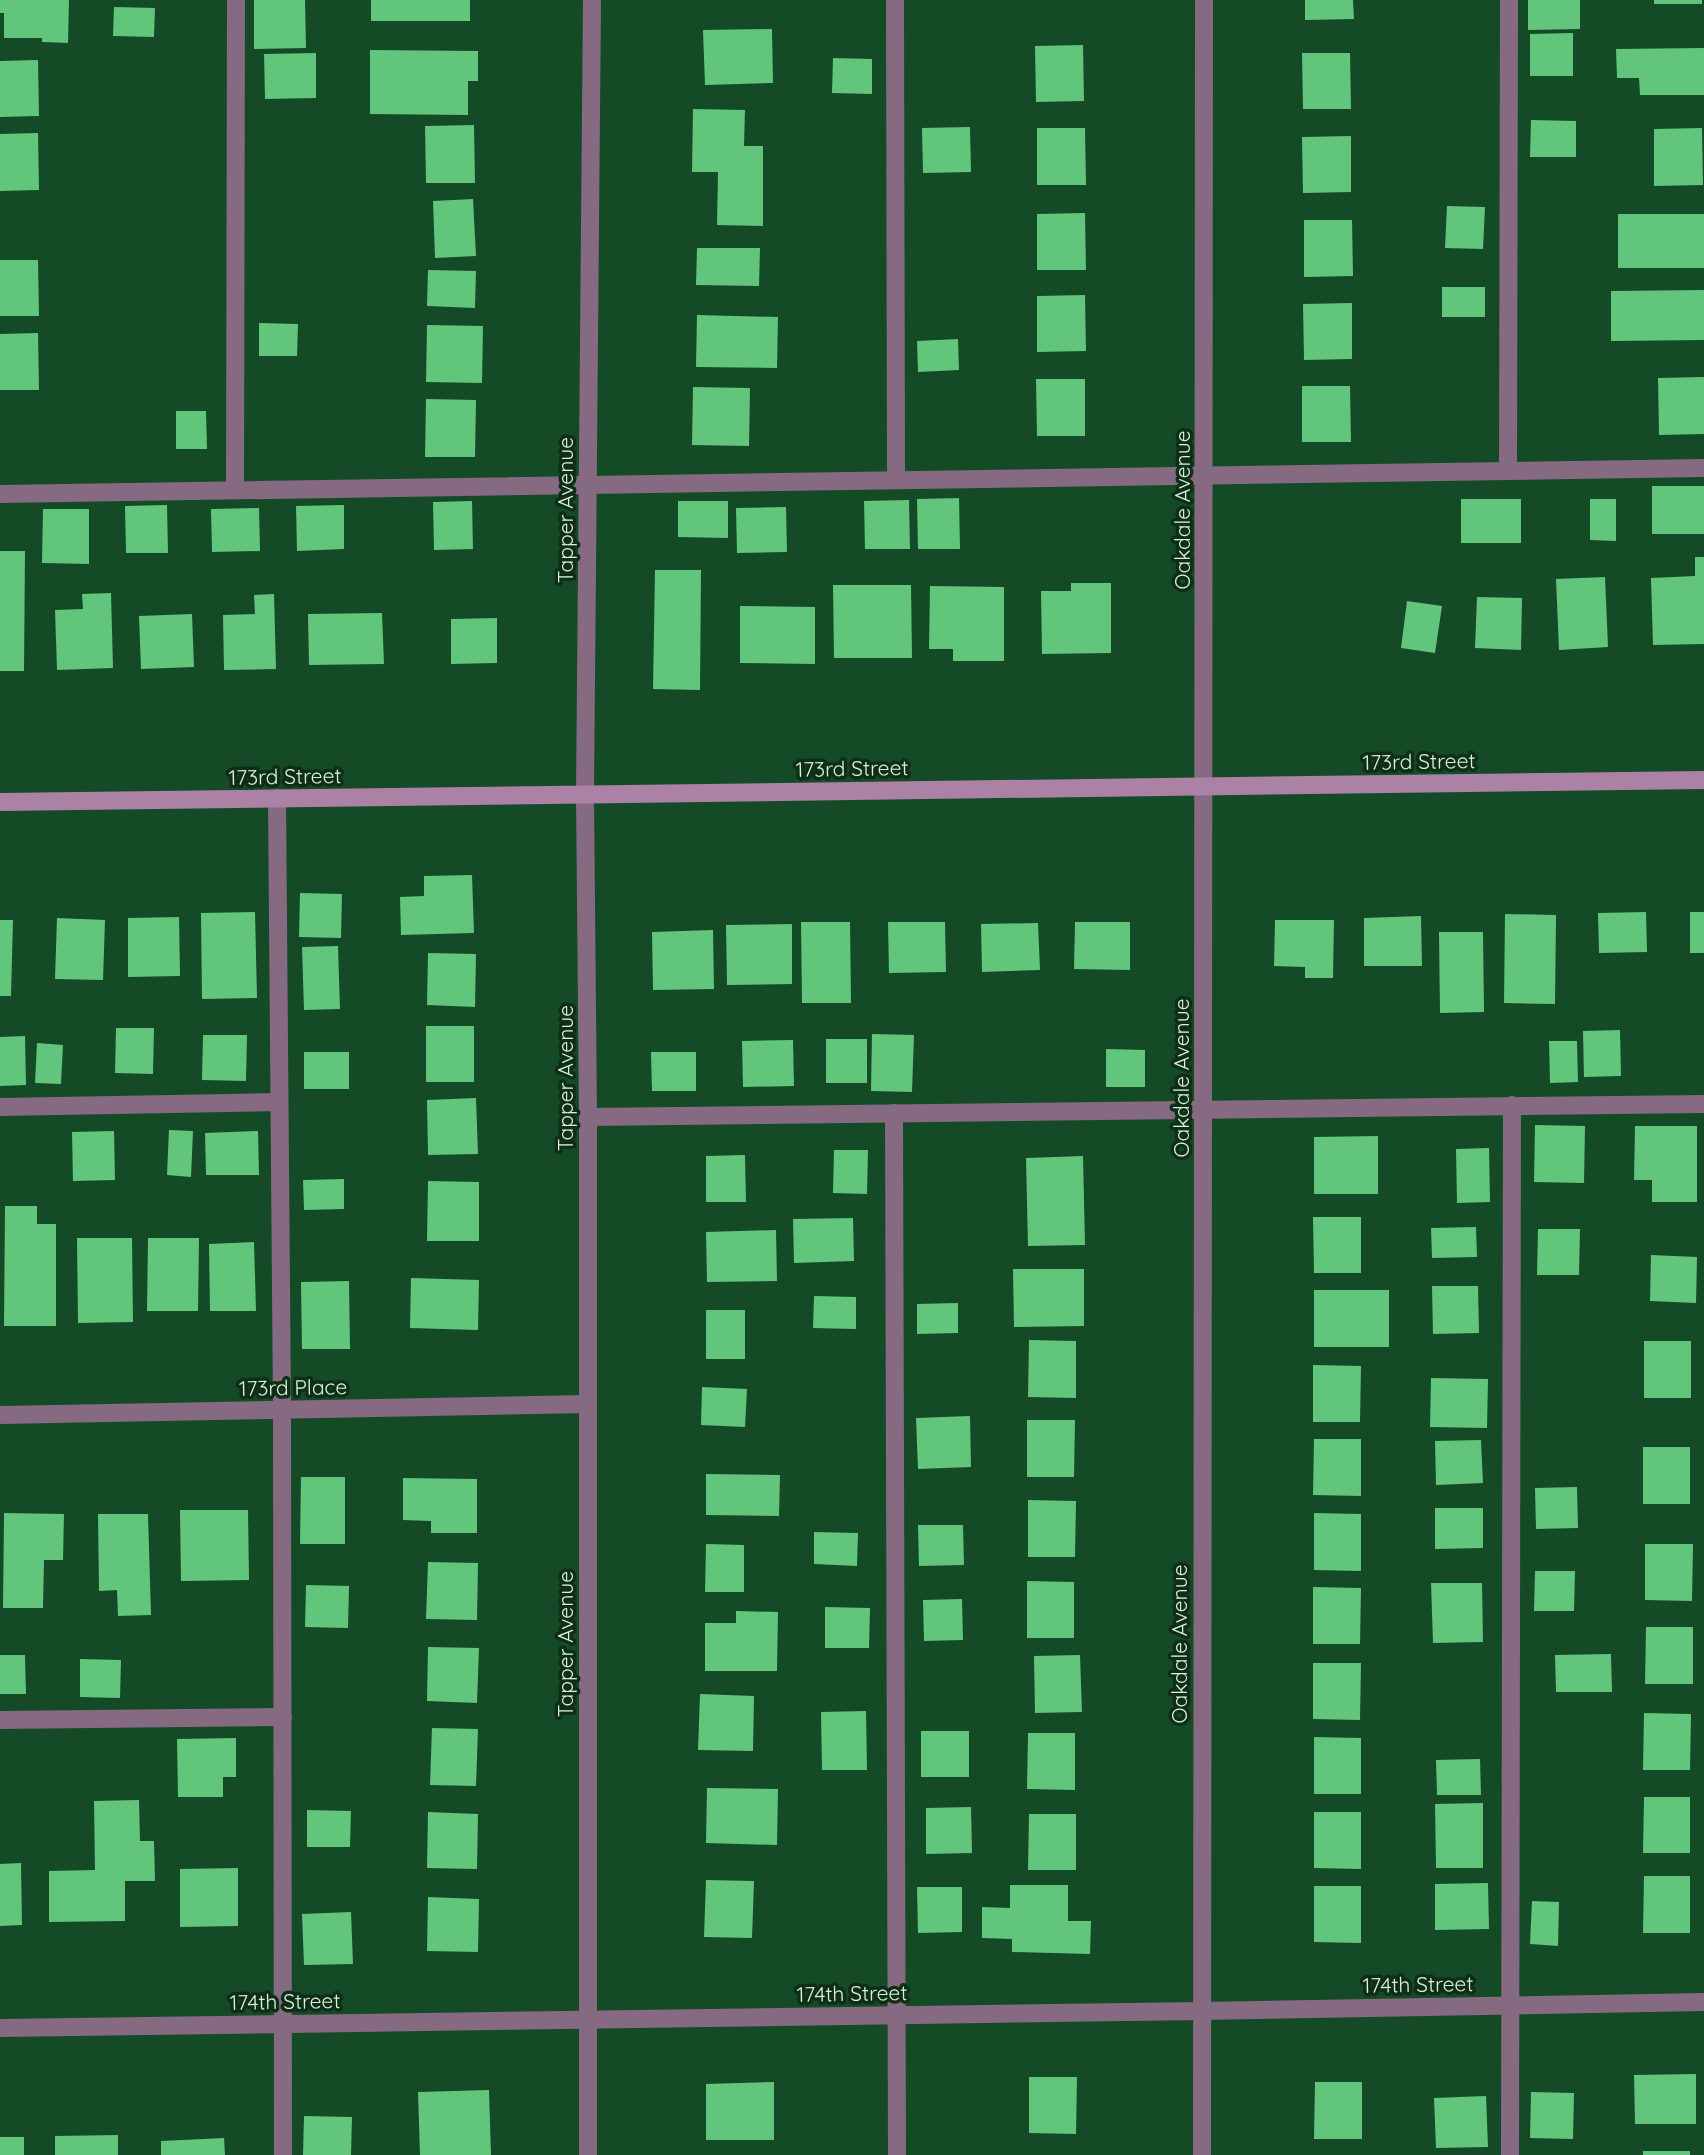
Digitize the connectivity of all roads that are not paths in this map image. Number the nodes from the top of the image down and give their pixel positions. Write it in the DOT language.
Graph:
graph roads {
  1 [pos="236,0"];
  2 [pos="592,0"];
  3 [pos="895,0"];
  4 [pos="1204,0"];
  5 [pos="1508,0"];
  6 [pos="1704,468"];
  7 [pos="1507,470"];
  8 [pos="1205,473"];
  9 [pos="896,478"];
  10 [pos="588,482"];
  11 [pos="235,490"];
  12 [pos="0,495"];
  13 [pos="1704,780"];
  14 [pos="1203,786"];
  15 [pos="585,794"];
  16 [pos="277,798"];
  17 [pos="0,802"];
  18 [pos="279,1102"];
  19 [pos="1704,1104"];
  20 [pos="1512,1105"];
  21 [pos="0,1107"];
  22 [pos="1204,1109"];
  23 [pos="894,1113"];
  24 [pos="588,1117"];
  25 [pos="588,1404"];
  26 [pos="282,1410"];
  27 [pos="0,1415"];
  28 [pos="283,1717"];
  29 [pos="0,1720"];
  30 [pos="1704,2002"];
  31 [pos="1510,2005"];
  32 [pos="1201,2011"];
  33 [pos="896,2015"];
  34 [pos="587,2019"];
  35 [pos="283,2023"];
  36 [pos="0,2028"];
  37 [pos="283,2155"];
  38 [pos="588,2155"];
  39 [pos="897,2155"];
  40 [pos="1202,2155"];
  41 [pos="1510,2155"];
  1 -- 11 [label="street"];
  2 -- 10 [label="street, Tapper Avenue"];
  3 -- 9 [label="street"];
  4 -- 8 [label="street, Oakdale Avenue"];
  5 -- 7 [label="street"];
  6 -- 7 [label="street"];
  7 -- 8 [label="street"];
  8 -- 9 [label="street"];
  8 -- 14 [label="street, Oakdale Avenue"];
  9 -- 10 [label="street"];
  10 -- 11 [label="street"];
  10 -- 15 [label="street, Tapper Avenue"];
  11 -- 12 [label="street"];
  13 -- 14 [label="street, 173rd Street"];
  14 -- 15 [label="street, 173rd Street"];
  14 -- 22 [label="street, Oakdale Avenue"];
  15 -- 16 [label="street, 173rd Street"];
  15 -- 24 [label="street, Tapper Avenue"];
  16 -- 17 [label="street, 173rd Street"];
  16 -- 18 [label="street"];
  18 -- 21 [label="street"];
  18 -- 26 [label="street"];
  19 -- 20 [label="street"];
  20 -- 22 [label="street"];
  20 -- 31 [label="street"];
  22 -- 23 [label="street"];
  22 -- 32 [label="street, Oakdale Avenue"];
  23 -- 24 [label="street"];
  23 -- 33 [label="street"];
  24 -- 25 [label="street, Tapper Avenue"];
  25 -- 26 [label="street, 173rd Place"];
  25 -- 34 [label="street, Tapper Avenue"];
  26 -- 27 [label="street, 173rd Place"];
  26 -- 28 [label="street"];
  28 -- 29 [label="street"];
  28 -- 35 [label="street"];
  30 -- 31 [label="street, 174th Street"];
  31 -- 32 [label="street, 174th Street"];
  31 -- 41 [label="street"];
  32 -- 33 [label="street, 174th Street"];
  32 -- 40 [label="street, Oakdale Avenue"];
  33 -- 34 [label="street, 174th Street"];
  33 -- 39 [label="street"];
  34 -- 35 [label="street, 174th Street"];
  34 -- 38 [label="street, Tapper Avenue"];
  35 -- 36 [label="street, 174th Street"];
  35 -- 37 [label="street"];
}
